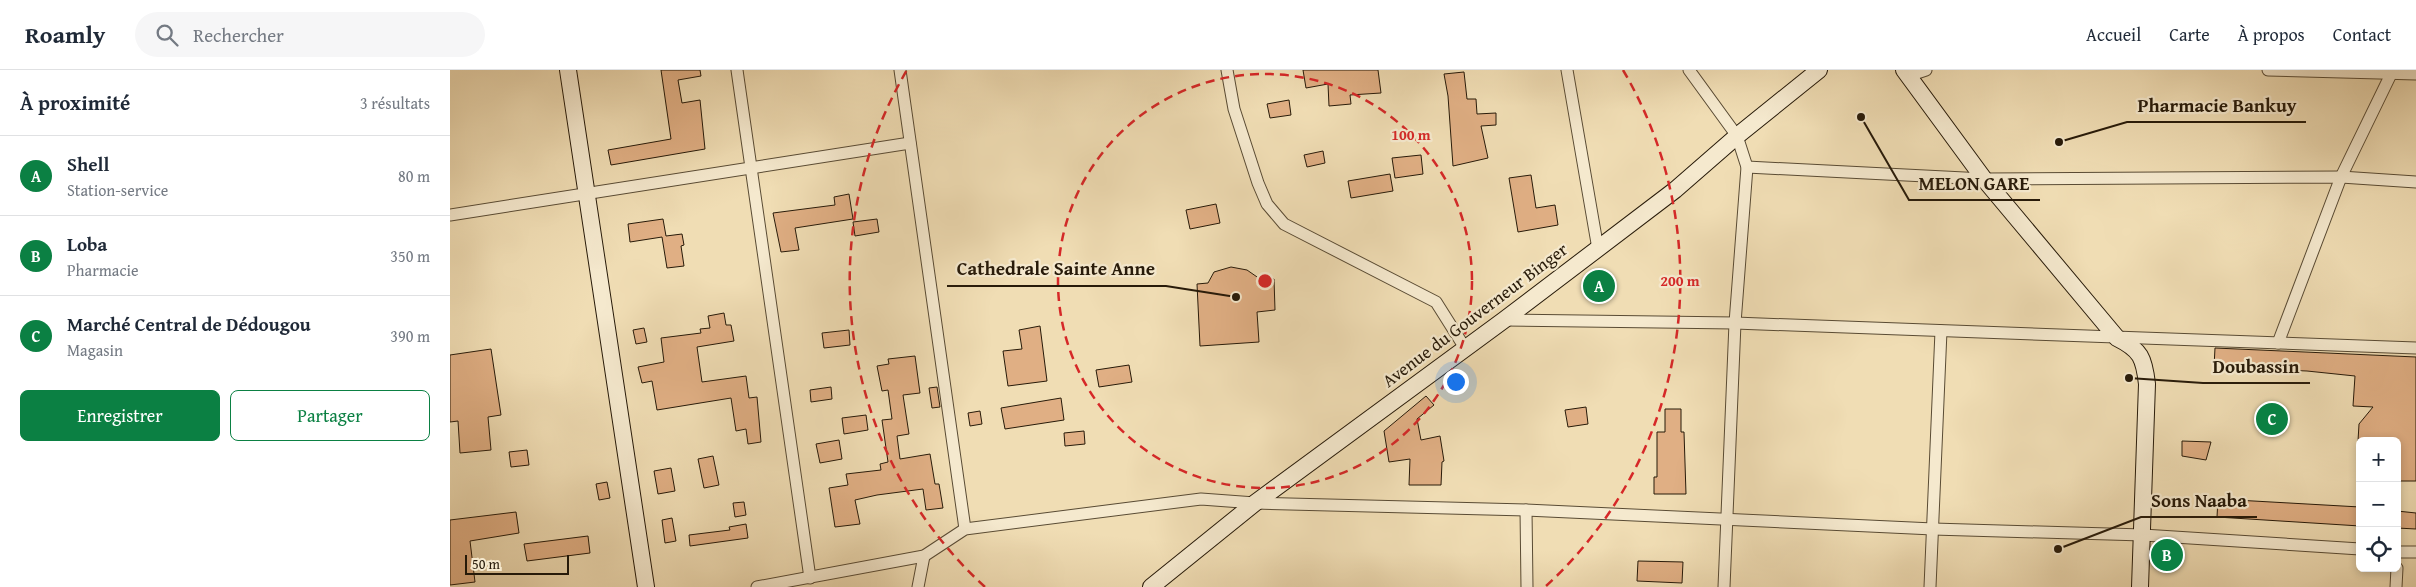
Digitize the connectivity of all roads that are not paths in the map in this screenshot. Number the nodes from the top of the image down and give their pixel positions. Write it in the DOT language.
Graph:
graph roads {
  1 [pos="568,70"];
  2 [pos="737,70"];
  3 [pos="900,70"];
  4 [pos="1227,70"];
  5 [pos="1567,70"];
  6 [pos="1689,70"];
  7 [pos="1820,70"];
  8 [pos="1926,70"];
  9 [pos="2268,70"];
  10 [pos="2393,71"];
  11 [pos="1906,73"];
  12 [pos="2416,74"];
  13 [pos="1737,136"];
  14 [pos="910,143"];
  15 [pos="750,168"];
  16 [pos="1747,168"];
  17 [pos="2341,177"];
  18 [pos="1984,179"];
  19 [pos="2416,182"];
  20 [pos="588,194"];
  21 [pos="450,214"];
  22 [pos="1598,249"];
  23 [pos="1504,320"];
  24 [pos="1736,323"];
  25 [pos="1940,331"];
  26 [pos="2117,338"];
  27 [pos="2278,343"];
  28 [pos="1465,348"];
  29 [pos="2416,348"];
  30 [pos="1255,503"];
  31 [pos="1526,510"];
  32 [pos="1727,519"];
  33 [pos="1933,528"];
  34 [pos="965,530"];
  35 [pos="2143,534"];
  36 [pos="2356,549"];
  37 [pos="2401,552"];
  38 [pos="2416,552"];
  39 [pos="924,556"];
  40 [pos="2396,572"];
  41 [pos="810,578"];
  42 [pos="638,587"];
  43 [pos="646,587"];
  44 [pos="652,587"];
  45 [pos="757,587"];
  46 [pos="918,587"];
  47 [pos="1151,587"];
  48 [pos="1527,587"];
  49 [pos="1724,587"];
  50 [pos="1930,587"];
  51 [pos="2140,587"];
  52 [pos="2396,587"];
  1 -- 20 [label="street"];
  2 -- 15 [label="street"];
  3 -- 14 [label="street"];
  4 -- 28 [label="street"];
  5 -- 22 [label="street"];
  6 -- 13 [label="street"];
  7 -- 13 [label="street, Avenue du Gouverneur Binger"];
  8 -- 11 [label="street"];
  9 -- 10 [label="street"];
  10 -- 12 [label="street"];
  10 -- 17 [label="street"];
  11 -- 18 [label="street"];
  13 -- 16 [label="street"];
  13 -- 22 [label="street, Avenue du Gouverneur Binger"];
  14 -- 15 [label="street"];
  14 -- 34 [label="street"];
  15 -- 20 [label="street"];
  15 -- 41 [label="street"];
  16 -- 18 [label="street"];
  16 -- 24 [label="street"];
  17 -- 18 [label="street"];
  17 -- 19 [label="street"];
  17 -- 27 [label="street"];
  18 -- 26 [label="street"];
  20 -- 21 [label="street"];
  20 -- 43 [label="street"];
  22 -- 23 [label="street, Avenue du Gouverneur Binger"];
  23 -- 24 [label="street"];
  23 -- 28 [label="street, Avenue du Gouverneur Binger"];
  24 -- 25 [label="street"];
  24 -- 32 [label="street"];
  25 -- 26 [label="street"];
  25 -- 33 [label="street"];
  26 -- 27 [label="street"];
  26 -- 35 [label="street"];
  27 -- 29 [label="street"];
  28 -- 30 [label="street, Avenue du Gouverneur Binger"];
  30 -- 31 [label="street"];
  30 -- 34 [label="street"];
  30 -- 47 [label="street, Avenue du Gouverneur Binger"];
  31 -- 32 [label="street"];
  31 -- 48 [label="street"];
  32 -- 33 [label="street"];
  32 -- 49 [label="street"];
  33 -- 35 [label="street"];
  33 -- 50 [label="street"];
  34 -- 39 [label="street"];
  35 -- 36 [label="street"];
  35 -- 51 [label="street"];
  37 -- 38 [label="street"];
  39 -- 41 [label="street"];
  39 -- 46 [label="street"];
  40 -- 52 [label="street"];
  41 -- 45 [label="street"];
  42 -- 43 [label="street"];
  43 -- 44 [label="street"];
}
